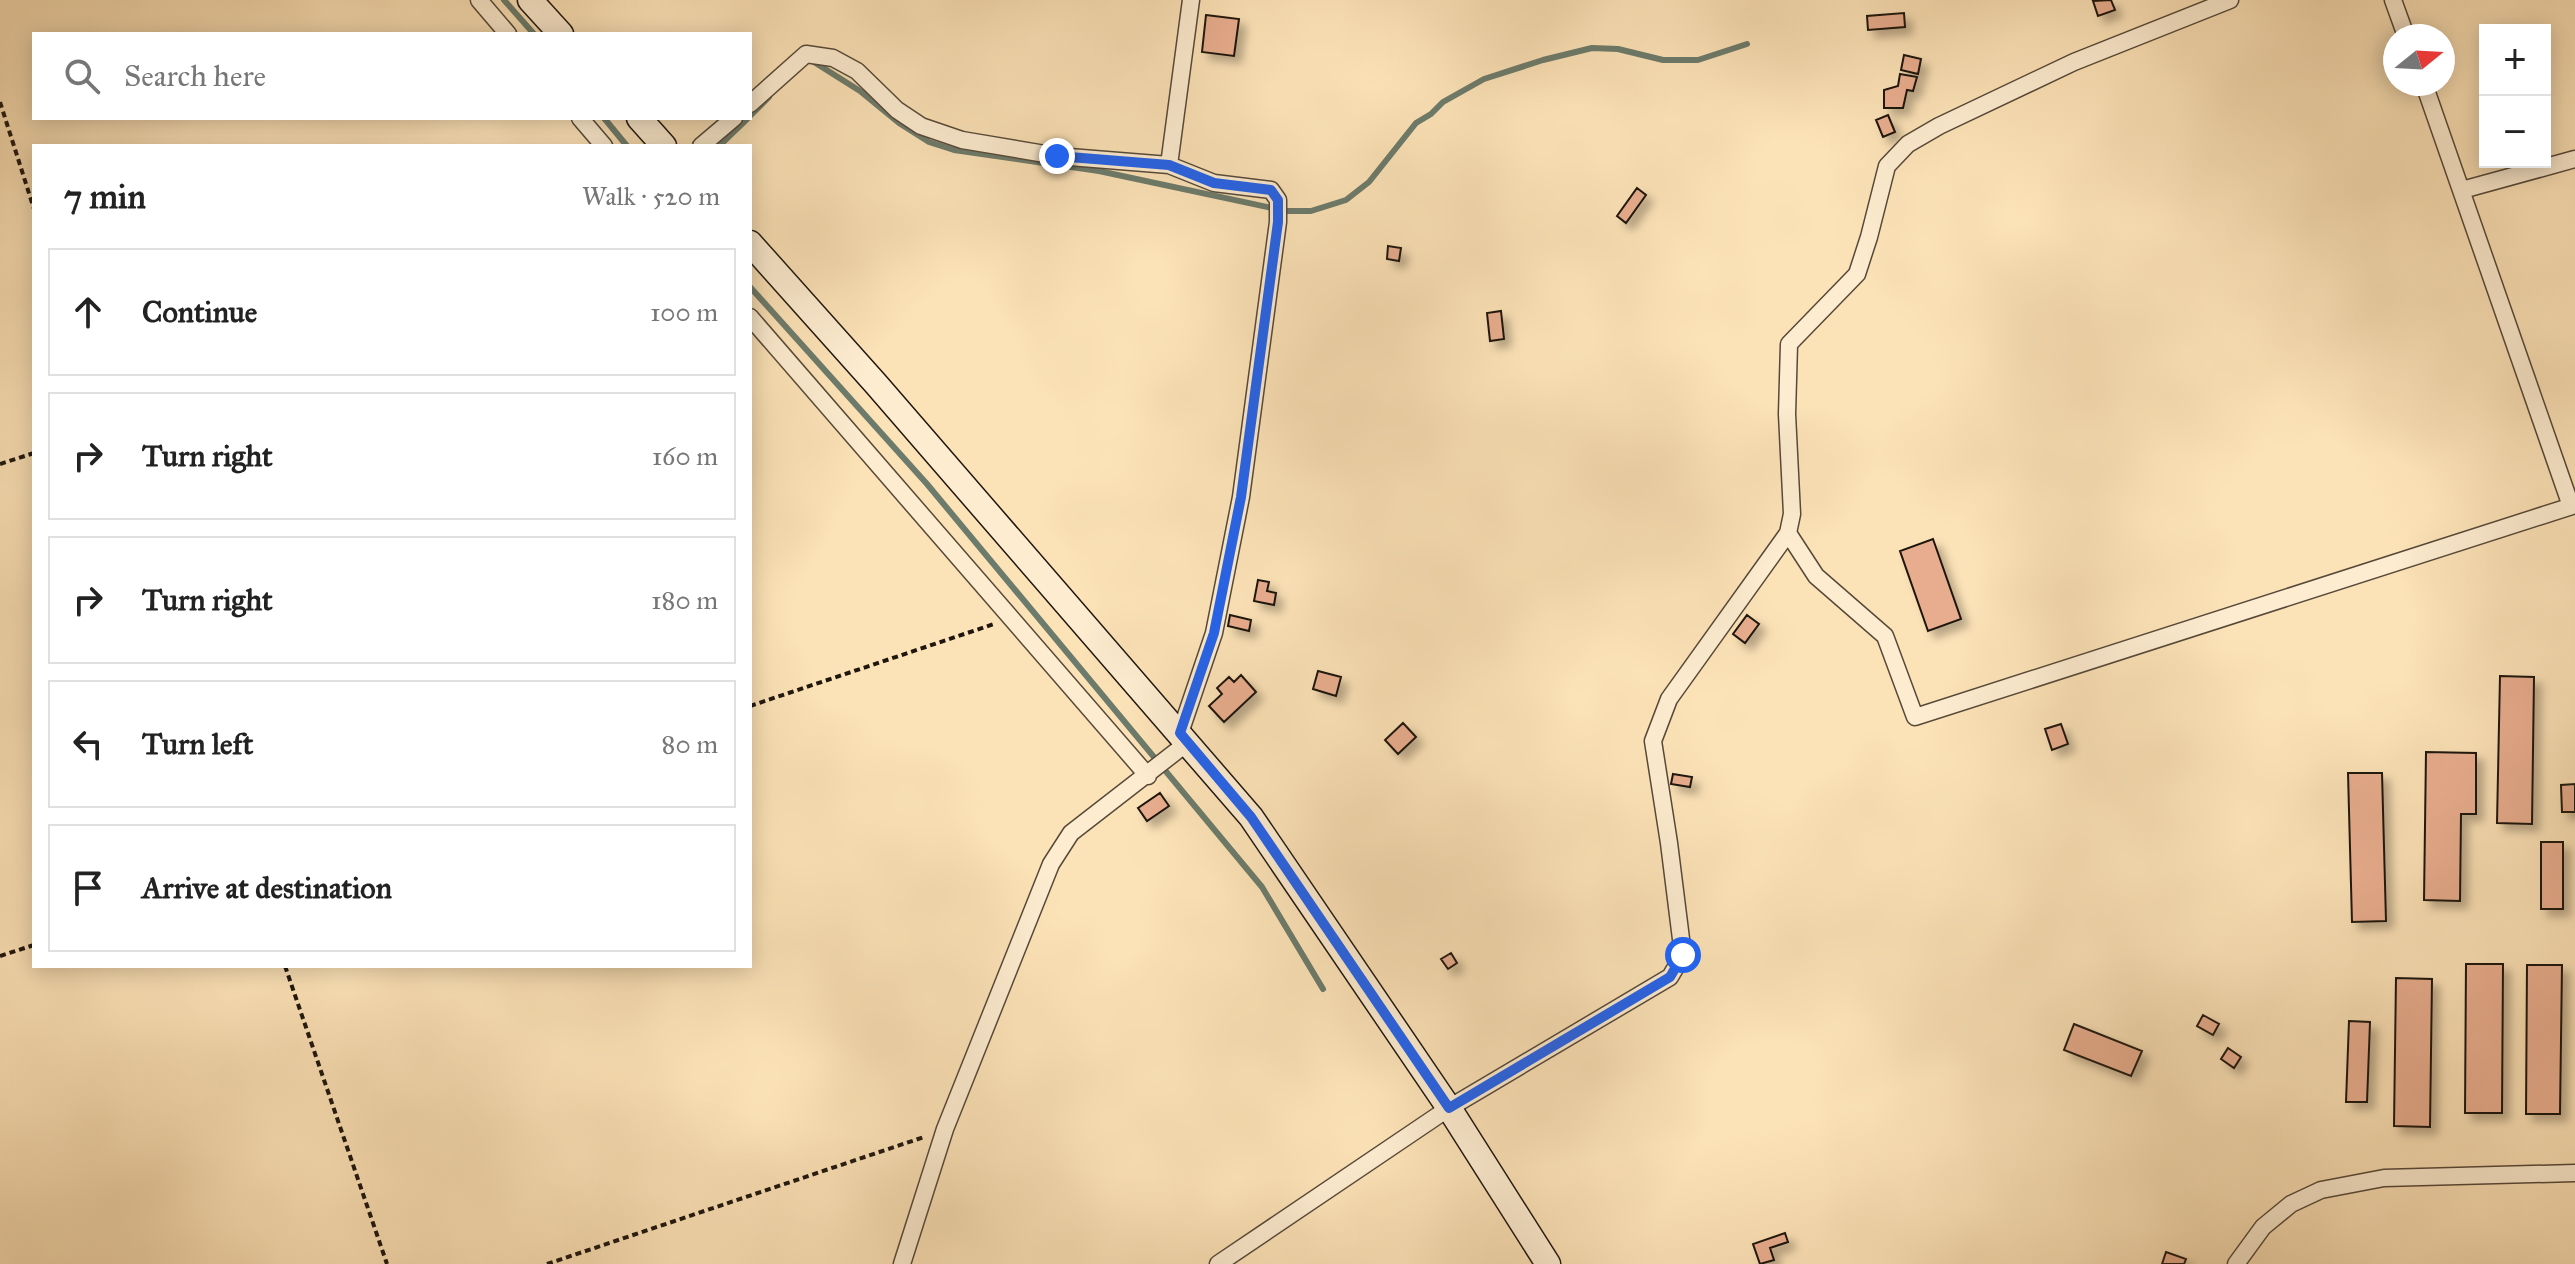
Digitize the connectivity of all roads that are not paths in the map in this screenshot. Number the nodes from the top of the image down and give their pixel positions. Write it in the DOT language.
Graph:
graph roads {
  1 [pos="479,0"];
  2 [pos="530,0"];
  3 [pos="1191,0"];
  4 [pos="2230,0"];
  5 [pos="2393,0"];
  6 [pos="2402,24"];
  7 [pos="506,32"];
  8 [pos="559,32"];
  9 [pos="2428,96"];
  10 [pos="752,102"];
  11 [pos="582,120"];
  12 [pos="641,120"];
  13 [pos="732,120"];
  14 [pos="602,144"];
  15 [pos="662,144"];
  16 [pos="703,144"];
  17 [pos="2575,159"];
  18 [pos="1169,165"];
  19 [pos="2462,190"];
  20 [pos="752,245"];
  21 [pos="752,319"];
  22 [pos="2573,505"];
  23 [pos="1788,533"];
  24 [pos="1181,743"];
  25 [pos="1152,772"];
  26 [pos="1449,1108"];
  27 [pos="2575,1173"];
  28 [pos="902,1264"];
  29 [pos="1218,1264"];
  30 [pos="1548,1264"];
  31 [pos="2236,1264"];
  1 -- 7 [label="street"];
  2 -- 8 [label="street"];
  3 -- 18 [label="street"];
  4 -- 23 [label="street"];
  5 -- 6 [label="street"];
  9 -- 19 [label="street"];
  10 -- 18 [label="street"];
  11 -- 14 [label="street"];
  12 -- 15 [label="street"];
  13 -- 16 [label="street"];
  17 -- 19 [label="street"];
  18 -- 24 [label="street"];
  19 -- 22 [label="street"];
  20 -- 24 [label="street"];
  21 -- 25 [label="street"];
  22 -- 23 [label="street"];
  23 -- 26 [label="street"];
  24 -- 25 [label="street"];
  24 -- 26 [label="street"];
  25 -- 28 [label="street"];
  26 -- 29 [label="street"];
  26 -- 30 [label="street"];
  27 -- 31 [label="street"];
}
